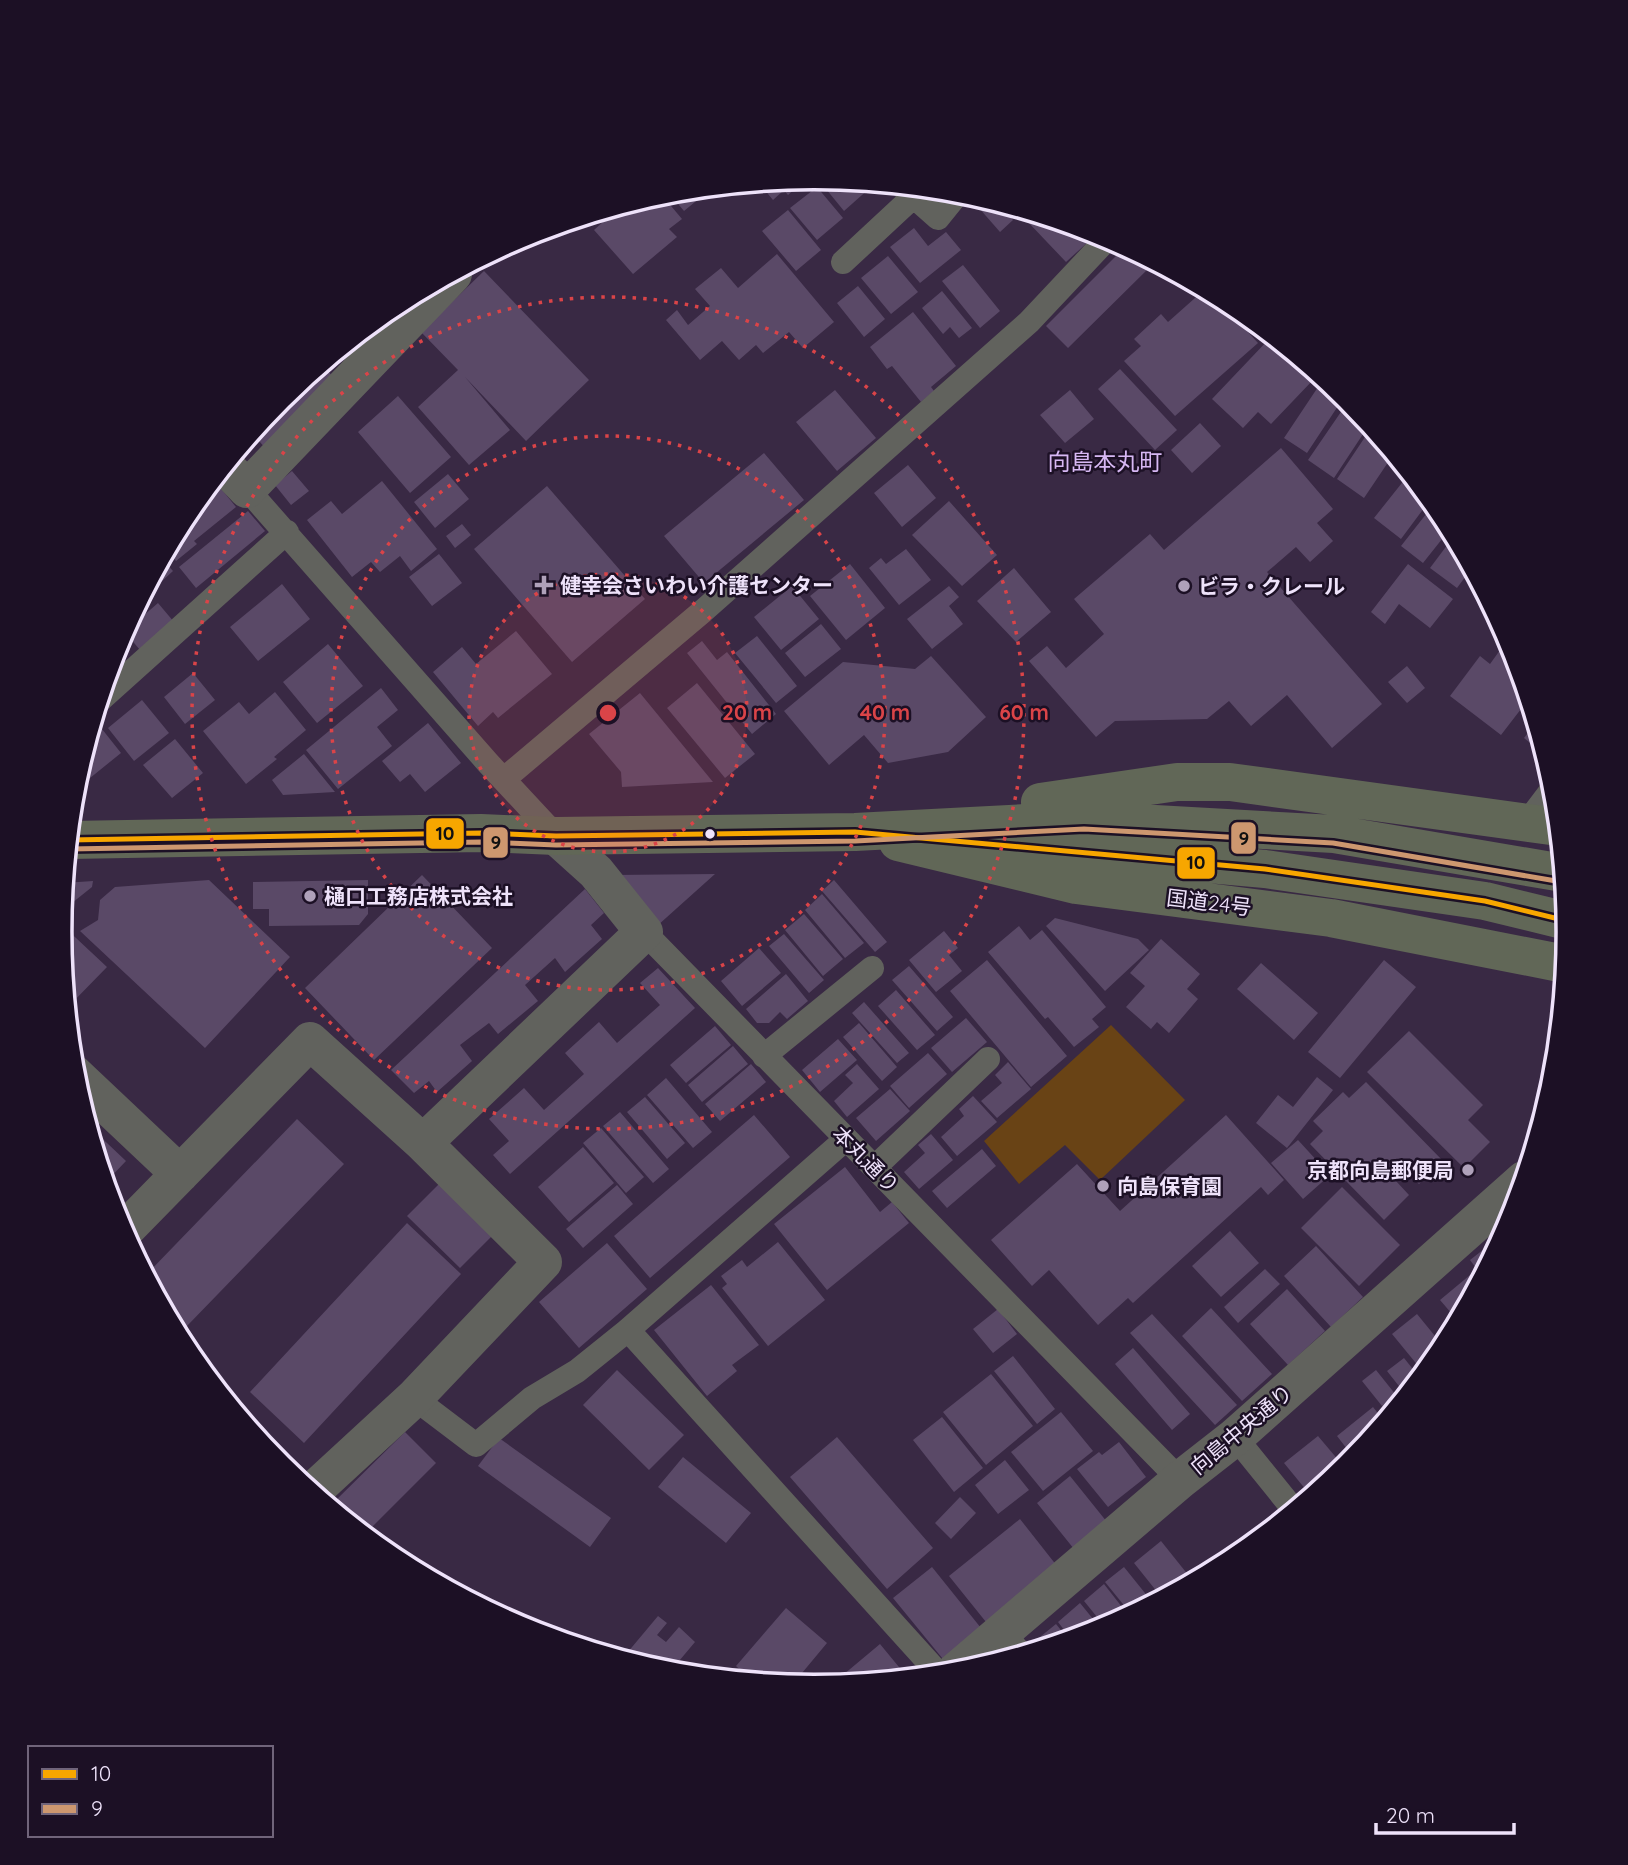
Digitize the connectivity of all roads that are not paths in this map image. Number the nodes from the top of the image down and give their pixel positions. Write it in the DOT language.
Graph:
graph roads {
  1 [pos="904,196"];
  2 [pos="914,198"];
  3 [pos="950,203"];
  4 [pos="1100,248"];
  5 [pos="843,262"];
  6 [pos="423,302"];
  7 [pos="236,478"];
  8 [pos="287,532"];
  9 [pos="113,688"];
  10 [pos="504,779"];
  11 [pos="1546,815"];
  12 [pos="855,832"];
  13 [pos="556,836"];
  14 [pos="78,839"];
  15 [pos="1554,871"];
  16 [pos="1556,918"];
  17 [pos="644,932"];
  18 [pos="1555,962"];
  19 [pos="872,968"];
  20 [pos="764,1056"];
  21 [pos="988,1059"];
  22 [pos="88,1088"];
  23 [pos="846,1139"];
  24 [pos="423,1143"];
  25 [pos="876,1167"];
  26 [pos="180,1174"];
  27 [pos="1509,1194"];
  28 [pos="131,1224"];
  29 [pos="628,1330"];
  30 [pos="414,1398"];
  31 [pos="1235,1437"];
  32 [pos="1180,1480"];
  33 [pos="319,1485"];
  34 [pos="1288,1503"];
  35 [pos="1012,1643"];
  36 [pos="996,1651"];
  37 [pos="931,1665"];
  1 -- 5 [label="lane"];
  2 -- 3 [label="lane"];
  4 -- 10 [label="lane"];
  6 -- 7 [label="street"];
  7 -- 8 [label="lane"];
  8 -- 9 [label="lane"];
  8 -- 10 [label="lane"];
  10 -- 13 [label="lane"];
  11 -- 12 [label="highway, 国道24号"];
  12 -- 13 [label="highway, 国道24号"];
  12 -- 15 [label="highway, 国道24号"];
  12 -- 16 [label="highway, 国道24号"];
  12 -- 18 [label="highway, 国道24号"];
  13 -- 14 [label="highway, 国道24号"];
  13 -- 17 [label="street, 本丸通り"];
  17 -- 20 [label="lane, 本丸通り"];
  17 -- 24 [label="street"];
  19 -- 20 [label="lane"];
  20 -- 23 [label="lane, 本丸通り"];
  21 -- 25 [label="lane"];
  22 -- 26 [label="street"];
  23 -- 25 [label="lane, 本丸通り"];
  23 -- 29 [label="lane"];
  24 -- 26 [label="street"];
  24 -- 30 [label="street"];
  25 -- 32 [label="lane, 本丸通り"];
  26 -- 28 [label="street"];
  27 -- 31 [label="street, 向島中央通り"];
  29 -- 30 [label="lane"];
  29 -- 37 [label="lane"];
  30 -- 33 [label="street"];
  31 -- 32 [label="street, 向島中央通り"];
  31 -- 34 [label="lane"];
  32 -- 35 [label="street, 向島中央通り"];
  35 -- 36 [label="street, 向島中央通り"];
}
